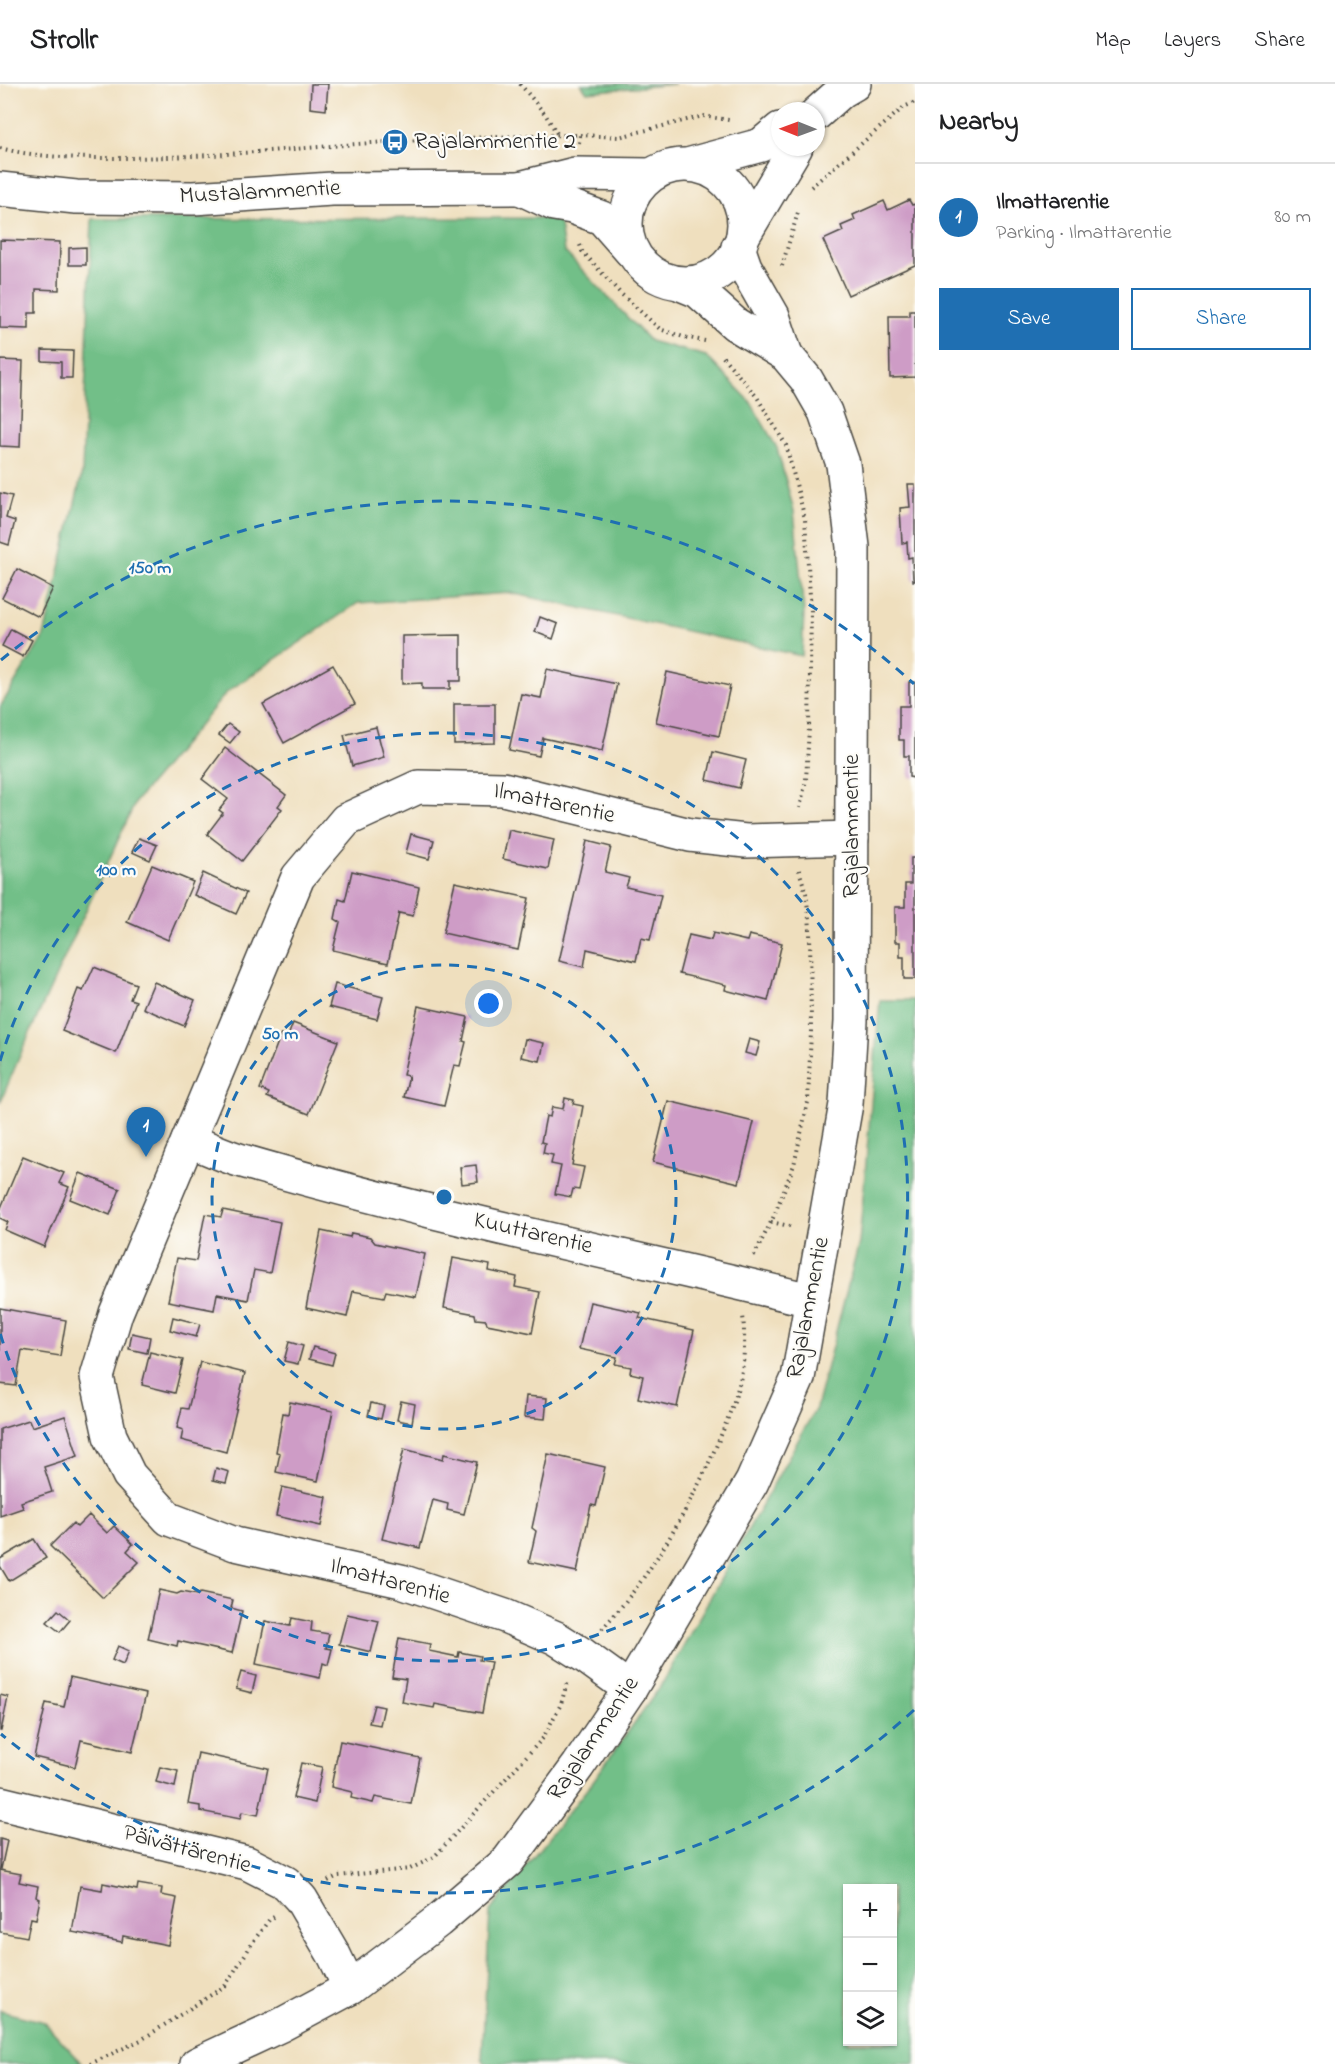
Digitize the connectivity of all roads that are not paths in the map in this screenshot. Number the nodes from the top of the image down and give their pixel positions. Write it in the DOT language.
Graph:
graph roads {
  1 [pos="854,84"];
  2 [pos="825,106"];
  3 [pos="771,137"];
  4 [pos="791,156"];
  5 [pos="691,164"];
  6 [pos="650,175"];
  7 [pos="520,188"];
  8 [pos="0,189"];
  9 [pos="741,241"];
  10 [pos="631,251"];
  11 [pos="681,284"];
  12 [pos="786,355"];
  13 [pos="852,838"];
  14 [pos="188,1141"];
  15 [pos="810,1300"];
  16 [pos="630,1689"];
  17 [pos="0,1803"];
  18 [pos="350,1988"];
  19 [pos="197,2064"];
  1 -- 2 [label="street"];
  3 -- 5 [label="street"];
  4 -- 9 [label="street"];
  5 -- 6 [label="street"];
  5 -- 9 [label="street"];
  6 -- 7 [label="street, Mustalammentie"];
  6 -- 10 [label="street"];
  7 -- 8 [label="street, Mustalammentie"];
  7 -- 10 [label="street, Mustalammentie"];
  9 -- 11 [label="street"];
  9 -- 12 [label="street, Rajalammentie"];
  10 -- 11 [label="street"];
  11 -- 12 [label="street, Rajalammentie"];
  12 -- 13 [label="street, Rajalammentie"];
  13 -- 14 [label="street, Ilmattarentie"];
  13 -- 15 [label="street, Rajalammentie"];
  14 -- 15 [label="street, Kuuttarentie"];
  14 -- 16 [label="street, Ilmattarentie"];
  15 -- 16 [label="street, Rajalammentie"];
  16 -- 18 [label="street, Rajalammentie"];
  17 -- 18 [label="street, Päivättärentie"];
  18 -- 19 [label="street, Rajalammentie"];
}
